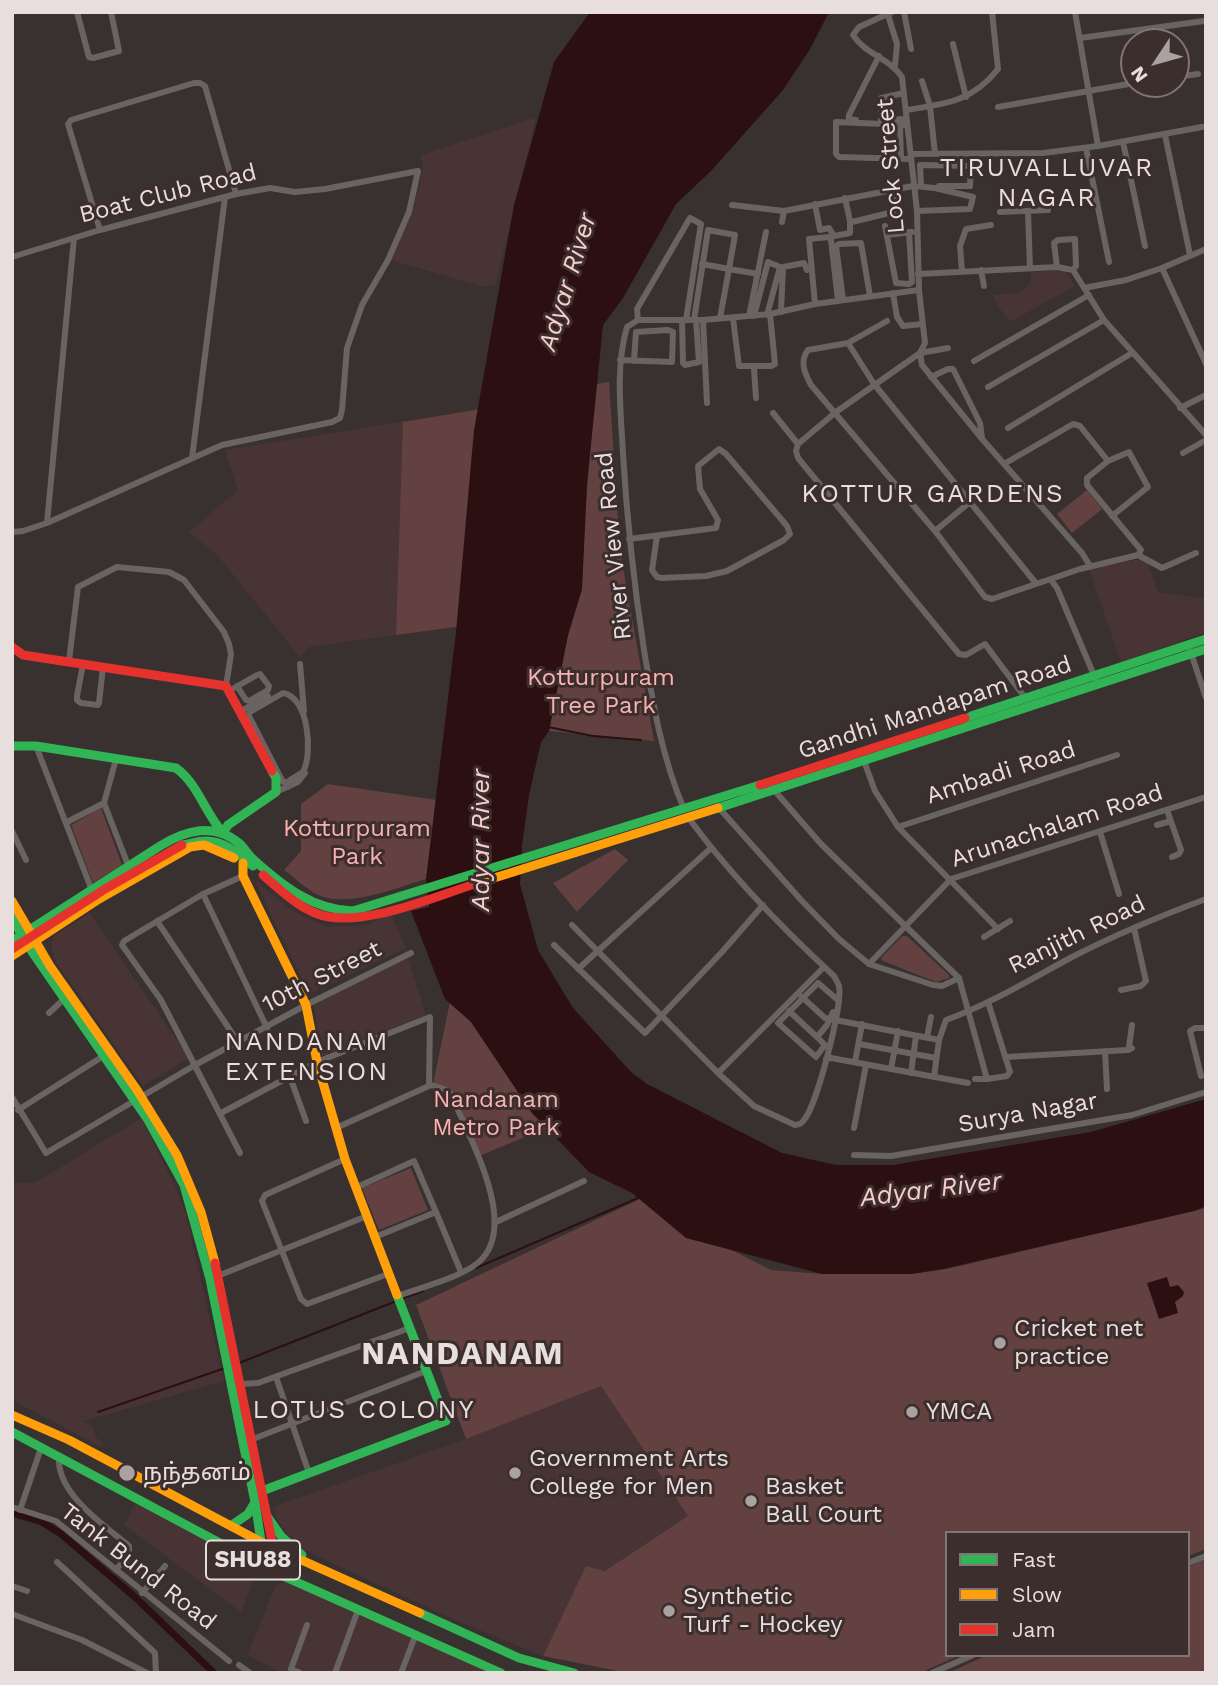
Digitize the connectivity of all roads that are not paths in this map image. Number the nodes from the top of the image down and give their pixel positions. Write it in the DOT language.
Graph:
graph roads {
  1 [pos="77,12"];
  2 [pos="111,12"];
  3 [pos="904,12"];
  4 [pos="992,12"];
  5 [pos="1075,12"];
  6 [pos="890,13"];
  7 [pos="1204,21"];
  8 [pos="1080,38"];
  9 [pos="953,44"];
  10 [pos="911,50"];
  11 [pos="878,56"];
  12 [pos="895,66"];
  13 [pos="1198,74"];
  14 [pos="1190,75"];
  15 [pos="922,81"];
  16 [pos="1120,85"];
  17 [pos="1088,90"];
  18 [pos="904,93"];
  19 [pos="966,97"];
  20 [pos="930,106"];
  21 [pos="998,107"];
  22 [pos="906,110"];
  23 [pos="882,120"];
  24 [pos="904,123"];
  25 [pos="1202,127"];
  26 [pos="1165,135"];
  27 [pos="1123,142"];
  28 [pos="1098,146"];
  29 [pos="1086,148"];
  30 [pos="935,154"];
  31 [pos="901,158"];
  32 [pos="911,158"];
  33 [pos="920,166"];
  34 [pos="915,185"];
  35 [pos="893,190"];
  36 [pos="236,194"];
  37 [pos="225,197"];
  38 [pos="845,198"];
  39 [pos="815,204"];
  40 [pos="732,205"];
  41 [pos="1048,210"];
  42 [pos="784,211"];
  43 [pos="917,211"];
  44 [pos="1028,211"];
  45 [pos="1000,212"];
  46 [pos="850,221"];
  47 [pos="782,222"];
  48 [pos="991,225"];
  49 [pos="885,226"];
  50 [pos="100,230"];
  51 [pos="766,232"];
  52 [pos="913,232"];
  53 [pos="887,236"];
  54 [pos="74,238"];
  55 [pos="1144,246"];
  56 [pos="1206,248"];
  57 [pos="1190,255"];
  58 [pos="12,257"];
  59 [pos="1110,262"];
  60 [pos="702,264"];
  61 [pos="1057,267"];
  62 [pos="1030,268"];
  63 [pos="1162,268"];
  64 [pos="729,270"];
  65 [pos="981,270"];
  66 [pos="1073,270"];
  67 [pos="961,271"];
  68 [pos="758,274"];
  69 [pos="918,274"];
  70 [pos="984,286"];
  71 [pos="919,290"];
  72 [pos="1086,292"];
  73 [pos="893,293"];
  74 [pos="870,296"];
  75 [pos="840,301"];
  76 [pos="813,305"];
  77 [pos="781,312"];
  78 [pos="768,314"];
  79 [pos="751,316"];
  80 [pos="720,318"];
  81 [pos="733,318"];
  82 [pos="692,320"];
  83 [pos="1104,320"];
  84 [pos="637,321"];
  85 [pos="887,321"];
  86 [pos="922,324"];
  87 [pos="848,343"];
  88 [pos="948,348"];
  89 [pos="920,353"];
  90 [pos="1132,353"];
  91 [pos="621,360"];
  92 [pos="634,360"];
  93 [pos="974,361"];
  94 [pos="1206,365"];
  95 [pos="754,368"];
  96 [pos="931,377"];
  97 [pos="874,384"];
  98 [pos="988,387"];
  99 [pos="1206,395"];
  100 [pos="756,398"];
  101 [pos="707,403"];
  102 [pos="1180,408"];
  103 [pos="836,412"];
  104 [pos="773,413"];
  105 [pos="1008,428"];
  106 [pos="1206,438"];
  107 [pos="983,440"];
  108 [pos="798,444"];
  109 [pos="1184,453"];
  110 [pos="192,458"];
  111 [pos="1108,461"];
  112 [pos="1004,464"];
  113 [pos="970,502"];
  114 [pos="1112,516"];
  115 [pos="47,523"];
  116 [pos="935,531"];
  117 [pos="12,532"];
  118 [pos="657,536"];
  119 [pos="629,539"];
  120 [pos="1196,553"];
  121 [pos="1138,555"];
  122 [pos="1090,566"];
  123 [pos="1051,580"];
  124 [pos="1035,582"];
  125 [pos="1206,639"];
  126 [pos="12,647"];
  127 [pos="1206,649"];
  128 [pos="1190,650"];
  129 [pos="69,662"];
  130 [pos="83,664"];
  131 [pos="300,664"];
  132 [pos="103,667"];
  133 [pos="1097,681"];
  134 [pos="231,687"];
  135 [pos="268,696"];
  136 [pos="1206,698"];
  137 [pos="1027,703"];
  138 [pos="245,716"];
  139 [pos="12,746"];
  140 [pos="36,746"];
  141 [pos="1117,755"];
  142 [pos="116,759"];
  143 [pos="864,761"];
  144 [pos="288,784"];
  145 [pos="774,790"];
  146 [pos="276,792"];
  147 [pos="1206,797"];
  148 [pos="104,803"];
  149 [pos="719,808"];
  150 [pos="1167,810"];
  151 [pos="682,815"];
  152 [pos="1171,821"];
  153 [pos="67,822"];
  154 [pos="1157,825"];
  155 [pos="898,827"];
  156 [pos="12,831"];
  157 [pos="1100,832"];
  158 [pos="223,833"];
  159 [pos="711,848"];
  160 [pos="1172,857"];
  161 [pos="26,860"];
  162 [pos="248,861"];
  163 [pos="128,865"];
  164 [pos="243,876"];
  165 [pos="951,878"];
  166 [pos="91,888"];
  167 [pos="203,894"];
  168 [pos="1119,894"];
  169 [pos="1206,899"];
  170 [pos="12,901"];
  171 [pos="762,905"];
  172 [pos="12,918"];
  173 [pos="156,921"];
  174 [pos="1010,921"];
  175 [pos="572,925"];
  176 [pos="904,926"];
  177 [pos="1134,928"];
  178 [pos="998,929"];
  179 [pos="22,935"];
  180 [pos="984,937"];
  181 [pos="31,944"];
  182 [pos="554,945"];
  183 [pos="12,949"];
  184 [pos="599,951"];
  185 [pos="411,953"];
  186 [pos="12,956"];
  187 [pos="869,964"];
  188 [pos="824,967"];
  189 [pos="578,969"];
  190 [pos="959,978"];
  191 [pos="1121,990"];
  192 [pos="802,997"];
  193 [pos="65,998"];
  194 [pos="838,1000"];
  195 [pos="988,1002"];
  196 [pos="306,1005"];
  197 [pos="789,1011"];
  198 [pos="49,1013"];
  199 [pos="968,1013"];
  200 [pos="662,1014"];
  201 [pos="931,1017"];
  202 [pos="833,1019"];
  203 [pos="862,1024"];
  204 [pos="1132,1025"];
  205 [pos="267,1028"];
  206 [pos="1206,1028"];
  207 [pos="898,1031"];
  208 [pos="916,1036"];
  209 [pos="817,1037"];
  210 [pos="927,1037"];
  211 [pos="939,1040"];
  212 [pos="238,1042"];
  213 [pos="859,1044"];
  214 [pos="894,1050"];
  215 [pos="1105,1051"];
  216 [pos="913,1054"];
  217 [pos="105,1055"];
  218 [pos="1006,1057"];
  219 [pos="936,1058"];
  220 [pos="826,1059"];
  221 [pos="317,1062"];
  222 [pos="855,1062"];
  223 [pos="195,1065"];
  224 [pos="866,1065"];
  225 [pos="891,1069"];
  226 [pos="718,1073"];
  227 [pos="911,1073"];
  228 [pos="1201,1076"];
  229 [pos="290,1077"];
  230 [pos="934,1077"];
  231 [pos="987,1079"];
  232 [pos="429,1086"];
  233 [pos="1107,1089"];
  234 [pos="1206,1092"];
  235 [pos="12,1097"];
  236 [pos="138,1099"];
  237 [pos="18,1111"];
  238 [pos="221,1113"];
  239 [pos="306,1121"];
  240 [pos="336,1128"];
  241 [pos="854,1128"];
  242 [pos="240,1153"];
  243 [pos="855,1155"];
  244 [pos="345,1158"];
  245 [pos="584,1181"];
  246 [pos="355,1188"];
  247 [pos="436,1212"];
  248 [pos="367,1216"];
  249 [pos="496,1222"];
  250 [pos="375,1237"];
  251 [pos="281,1250"];
  252 [pos="461,1272"];
  253 [pos="388,1274"];
  254 [pos="214,1277"];
  255 [pos="398,1296"];
  256 [pos="410,1328"];
  257 [pos="426,1371"];
  258 [pos="276,1377"];
  259 [pos="242,1384"];
  260 [pos="12,1415"];
  261 [pos="291,1424"];
  262 [pos="12,1432"];
  263 [pos="253,1439"];
  264 [pos="41,1448"];
  265 [pos="59,1457"];
  266 [pos="309,1473"];
  267 [pos="262,1491"];
  268 [pos="255,1502"];
  269 [pos="12,1507"];
  270 [pos="20,1510"];
  271 [pos="267,1516"];
  272 [pos="232,1525"];
  273 [pos="261,1542"];
  274 [pos="273,1546"];
  275 [pos="57,1562"];
  276 [pos="314,1564"];
  277 [pos="166,1566"];
  278 [pos="265,1567"];
  279 [pos="116,1570"];
  280 [pos="274,1572"];
  281 [pos="12,1586"];
  282 [pos="27,1591"];
  283 [pos="142,1592"];
  284 [pos="358,1610"];
  285 [pos="12,1614"];
  286 [pos="307,1625"];
  287 [pos="416,1634"];
  288 [pos="968,1657"];
  289 [pos="229,1661"];
  290 [pos="239,1665"];
  291 [pos="496,1672"];
  292 [pos="147,1673"];
  293 [pos="156,1673"];
  294 [pos="250,1673"];
  295 [pos="300,1673"];
  296 [pos="335,1673"];
  297 [pos="401,1673"];
  298 [pos="574,1673"];
  299 [pos="932,1673"];
  1 -- 2 [label="street"];
  3 -- 10 [label="street"];
  4 -- 19 [label="street"];
  5 -- 8 [label="street"];
  6 -- 11 [label="street, Lock Street"];
  6 -- 12 [label="street"];
  7 -- 8 [label="street"];
  8 -- 17 [label="street"];
  9 -- 19 [label="street"];
  11 -- 12 [label="street, Lock Street"];
  11 -- 23 [label="street"];
  12 -- 18 [label="street, Lock Street"];
  13 -- 14 [label="street"];
  15 -- 20 [label="street"];
  16 -- 17 [label="street"];
  17 -- 21 [label="street"];
  17 -- 28 [label="street"];
  18 -- 22 [label="street, Lock Street"];
  18 -- 23 [label="street"];
  19 -- 20 [label="street"];
  20 -- 22 [label="street"];
  20 -- 30 [label="street"];
  22 -- 24 [label="street, Lock Street"];
  23 -- 24 [label="street"];
  24 -- 31 [label="street"];
  24 -- 31 [label="street"];
  24 -- 32 [label="street, Lock Street"];
  25 -- 26 [label="street"];
  26 -- 27 [label="street"];
  26 -- 57 [label="street"];
  27 -- 28 [label="street"];
  27 -- 55 [label="street"];
  28 -- 29 [label="street"];
  29 -- 30 [label="street"];
  29 -- 59 [label="street"];
  30 -- 32 [label="street"];
  31 -- 32 [label="street"];
  32 -- 33 [label="street"];
  32 -- 34 [label="street, Lock Street"];
  33 -- 34 [label="street"];
  33 -- 34 [label="street"];
  34 -- 35 [label="street"];
  34 -- 43 [label="street, Lock Street"];
  34 -- 43 [label="street"];
  35 -- 38 [label="street"];
  35 -- 46 [label="street"];
  36 -- 37 [label="street, Boat Club Road"];
  36 -- 50 [label="street"];
  36 -- 110 [label="street, Boat Club Road"];
  37 -- 50 [label="street, Boat Club Road"];
  37 -- 110 [label="street"];
  38 -- 39 [label="street"];
  38 -- 46 [label="street"];
  39 -- 42 [label="street"];
  39 -- 46 [label="street"];
  40 -- 42 [label="street"];
  41 -- 44 [label="street"];
  42 -- 47 [label="street"];
  43 -- 52 [label="street, Lock Street"];
  44 -- 45 [label="street"];
  44 -- 62 [label="street"];
  48 -- 67 [label="street"];
  49 -- 53 [label="street"];
  50 -- 54 [label="street, Boat Club Road"];
  51 -- 68 [label="street"];
  52 -- 53 [label="street"];
  52 -- 53 [label="street"];
  52 -- 69 [label="street, Lock Street"];
  54 -- 58 [label="street, Boat Club Road"];
  54 -- 115 [label="street"];
  56 -- 57 [label="street"];
  57 -- 63 [label="street"];
  60 -- 64 [label="street"];
  60 -- 64 [label="street"];
  60 -- 82 [label="street"];
  61 -- 62 [label="street"];
  61 -- 66 [label="street"];
  61 -- 66 [label="street"];
  62 -- 65 [label="street"];
  63 -- 72 [label="street"];
  63 -- 94 [label="street"];
  64 -- 68 [label="street"];
  64 -- 80 [label="street"];
  65 -- 67 [label="street"];
  65 -- 70 [label="street"];
  66 -- 72 [label="street"];
  67 -- 69 [label="street"];
  68 -- 79 [label="street"];
  69 -- 71 [label="street, Lock Street"];
  71 -- 73 [label="street"];
  71 -- 86 [label="street, Lock Street"];
  72 -- 83 [label="street"];
  72 -- 93 [label="street"];
  73 -- 74 [label="street"];
  73 -- 86 [label="street"];
  74 -- 75 [label="street"];
  74 -- 75 [label="street"];
  75 -- 76 [label="street"];
  75 -- 76 [label="street"];
  76 -- 77 [label="street"];
  76 -- 77 [label="street"];
  77 -- 78 [label="street"];
  78 -- 79 [label="street"];
  78 -- 79 [label="street"];
  78 -- 95 [label="street"];
  79 -- 81 [label="street"];
  80 -- 81 [label="street"];
  80 -- 82 [label="street"];
  81 -- 95 [label="street"];
  82 -- 82 [label="street"];
  82 -- 84 [label="street"];
  82 -- 84 [label="street, River View Road"];
  82 -- 101 [label="street"];
  83 -- 90 [label="street"];
  83 -- 98 [label="street"];
  84 -- 91 [label="street, River View Road"];
  85 -- 87 [label="street"];
  86 -- 89 [label="street, Lock Street"];
  87 -- 97 [label="street"];
  87 -- 103 [label="street"];
  88 -- 89 [label="street"];
  89 -- 96 [label="street"];
  89 -- 97 [label="street"];
  90 -- 102 [label="street"];
  90 -- 105 [label="street"];
  91 -- 92 [label="street"];
  91 -- 119 [label="street, River View Road"];
  92 -- 92 [label="street"];
  95 -- 100 [label="street"];
  96 -- 107 [label="street"];
  96 -- 107 [label="street"];
  97 -- 103 [label="street"];
  97 -- 113 [label="street"];
  99 -- 102 [label="street"];
  102 -- 106 [label="street"];
  103 -- 108 [label="street"];
  103 -- 116 [label="street"];
  104 -- 108 [label="street"];
  106 -- 109 [label="street"];
  107 -- 112 [label="street"];
  108 -- 137 [label="street"];
  110 -- 115 [label="street"];
  111 -- 112 [label="street"];
  111 -- 114 [label="street"];
  111 -- 114 [label="street"];
  112 -- 122 [label="street"];
  113 -- 116 [label="street"];
  113 -- 124 [label="street"];
  114 -- 121 [label="street"];
  115 -- 117 [label="street"];
  116 -- 124 [label="street"];
  118 -- 118 [label="street"];
  118 -- 119 [label="street"];
  119 -- 151 [label="street, River View Road"];
  120 -- 121 [label="street"];
  121 -- 122 [label="street"];
  122 -- 123 [label="street"];
  123 -- 124 [label="street"];
  123 -- 133 [label="street"];
  125 -- 128 [label="main road, Gandhi Mandapam Road"];
  126 -- 129 [label="main road"];
  127 -- 128 [label="main road, Gandhi Mandapam Road"];
  128 -- 133 [label="main road, Gandhi Mandapam Road"];
  128 -- 136 [label="street"];
  129 -- 130 [label="main road"];
  129 -- 134 [label="street"];
  130 -- 132 [label="main road"];
  130 -- 132 [label="street"];
  131 -- 144 [label="street"];
  132 -- 134 [label="main road"];
  133 -- 137 [label="main road, Gandhi Mandapam Road"];
  134 -- 134 [label="street"];
  134 -- 138 [label="main road"];
  135 -- 138 [label="street"];
  137 -- 143 [label="main road, Gandhi Mandapam Road"];
  137 -- 151 [label="main road, Gandhi Mandapam Road"];
  138 -- 144 [label="street"];
  138 -- 144 [label="street"];
  138 -- 146 [label="main road"];
  139 -- 140 [label="main road"];
  140 -- 142 [label="main road"];
  140 -- 153 [label="street"];
  141 -- 155 [label="street, Ambadi Road"];
  142 -- 148 [label="street"];
  142 -- 158 [label="main road"];
  143 -- 145 [label="main road, Gandhi Mandapam Road"];
  143 -- 155 [label="street"];
  144 -- 146 [label="street"];
  145 -- 149 [label="main road, Gandhi Mandapam Road"];
  145 -- 176 [label="street"];
  146 -- 158 [label="main road"];
  147 -- 150 [label="street, Arunachalam Road"];
  148 -- 153 [label="street"];
  148 -- 163 [label="street"];
  149 -- 151 [label="main road, Gandhi Mandapam Road"];
  149 -- 187 [label="street"];
  150 -- 152 [label="street"];
  150 -- 157 [label="street, Arunachalam Road"];
  151 -- 159 [label="street, River View Road"];
  151 -- 162 [label="main road"];
  152 -- 154 [label="street"];
  152 -- 160 [label="street"];
  153 -- 166 [label="street"];
  155 -- 165 [label="street"];
  156 -- 161 [label="street"];
  157 -- 165 [label="street, Arunachalam Road"];
  157 -- 168 [label="street"];
  158 -- 162 [label="main road"];
  158 -- 163 [label="main road"];
  159 -- 171 [label="street, River View Road"];
  159 -- 184 [label="street"];
  162 -- 164 [label="main road"];
  162 -- 181 [label="main road"];
  162 -- 183 [label="main road, bridge"];
  163 -- 166 [label="main road"];
  164 -- 167 [label="street"];
  164 -- 196 [label="main road"];
  165 -- 176 [label="street, Arunachalam Road"];
  165 -- 178 [label="street"];
  166 -- 179 [label="main road"];
  167 -- 173 [label="street"];
  167 -- 205 [label="street"];
  169 -- 177 [label="street, Ranjith Road"];
  170 -- 179 [label="main road"];
  171 -- 188 [label="street, River View Road"];
  171 -- 200 [label="street"];
  172 -- 179 [label="main road"];
  173 -- 212 [label="street"];
  173 -- 223 [label="street"];
  174 -- 178 [label="street"];
  175 -- 184 [label="street"];
  176 -- 187 [label="street, Arunachalam Road"];
  176 -- 190 [label="street"];
  177 -- 191 [label="street"];
  177 -- 195 [label="street, Ranjith Road"];
  178 -- 180 [label="street"];
  179 -- 181 [label="main road"];
  179 -- 181 [label="main road"];
  181 -- 186 [label="main road"];
  181 -- 193 [label="main road"];
  181 -- 236 [label="main road"];
  182 -- 189 [label="street"];
  184 -- 189 [label="street"];
  184 -- 200 [label="street"];
  185 -- 196 [label="street, 10th Street"];
  187 -- 190 [label="street"];
  188 -- 194 [label="street, River View Road"];
  188 -- 226 [label="street"];
  189 -- 200 [label="street"];
  190 -- 199 [label="street"];
  192 -- 194 [label="street"];
  192 -- 197 [label="street"];
  192 -- 202 [label="street"];
  193 -- 198 [label="street"];
  193 -- 217 [label="main road"];
  194 -- 202 [label="street"];
  195 -- 199 [label="street, Ranjith Road"];
  195 -- 218 [label="street"];
  196 -- 205 [label="street, 10th Street"];
  196 -- 221 [label="main road"];
  197 -- 209 [label="street"];
  197 -- 209 [label="street"];
  199 -- 211 [label="street, Ranjith Road"];
  199 -- 231 [label="street"];
  200 -- 226 [label="street"];
  201 -- 210 [label="street"];
  202 -- 203 [label="street"];
  202 -- 209 [label="street"];
  202 -- 220 [label="street"];
  203 -- 207 [label="street"];
  203 -- 213 [label="street"];
  204 -- 215 [label="street"];
  205 -- 212 [label="street, 10th Street"];
  206 -- 228 [label="street"];
  207 -- 208 [label="street"];
  207 -- 214 [label="street"];
  208 -- 210 [label="street"];
  208 -- 216 [label="street"];
  210 -- 211 [label="street"];
  211 -- 219 [label="street"];
  212 -- 223 [label="street, 10th Street"];
  213 -- 214 [label="street"];
  213 -- 222 [label="street"];
  214 -- 216 [label="street"];
  214 -- 225 [label="street"];
  215 -- 218 [label="street"];
  215 -- 233 [label="street"];
  216 -- 219 [label="street"];
  216 -- 227 [label="street"];
  217 -- 236 [label="main road"];
  217 -- 237 [label="street"];
  218 -- 231 [label="street"];
  219 -- 230 [label="street"];
  220 -- 222 [label="street"];
  220 -- 226 [label="street"];
  221 -- 229 [label="street"];
  221 -- 232 [label="street"];
  221 -- 240 [label="main road"];
  222 -- 224 [label="street"];
  223 -- 236 [label="street, 10th Street"];
  223 -- 238 [label="street"];
  224 -- 225 [label="street"];
  224 -- 241 [label="street"];
  225 -- 227 [label="street"];
  227 -- 230 [label="street"];
  229 -- 238 [label="street"];
  229 -- 239 [label="street"];
  230 -- 231 [label="street"];
  232 -- 240 [label="street"];
  232 -- 249 [label="street"];
  234 -- 243 [label="street, Surya Nagar"];
  235 -- 237 [label="street"];
  236 -- 237 [label="street, 10th Street"];
  236 -- 254 [label="main road"];
  238 -- 242 [label="street"];
  240 -- 244 [label="main road"];
  244 -- 246 [label="main road"];
  244 -- 251 [label="street"];
  245 -- 249 [label="street"];
  246 -- 247 [label="street"];
  246 -- 248 [label="main road"];
  247 -- 250 [label="street"];
  247 -- 252 [label="street"];
  248 -- 250 [label="main road"];
  248 -- 251 [label="street"];
  249 -- 252 [label="street"];
  250 -- 253 [label="main road"];
  251 -- 253 [label="street"];
  251 -- 254 [label="street"];
  252 -- 255 [label="street"];
  253 -- 255 [label="main road"];
  254 -- 259 [label="main road"];
  254 -- 268 [label="main road"];
  255 -- 256 [label="main road"];
  256 -- 257 [label="main road"];
  256 -- 258 [label="street"];
  257 -- 261 [label="street"];
  257 -- 266 [label="main road"];
  258 -- 259 [label="street"];
  258 -- 261 [label="street"];
  259 -- 263 [label="main road"];
  260 -- 272 [label="main road, SHU88"];
  261 -- 263 [label="street"];
  261 -- 266 [label="street"];
  262 -- 264 [label="main road, SHU88"];
  263 -- 267 [label="main road"];
  264 -- 265 [label="main road, SHU88"];
  264 -- 270 [label="street"];
  265 -- 278 [label="main road, SHU88"];
  265 -- 279 [label="street"];
  266 -- 267 [label="main road"];
  267 -- 271 [label="main road"];
  268 -- 272 [label="main road"];
  268 -- 273 [label="main road"];
  269 -- 270 [label="street, Tank Bund Road"];
  270 -- 279 [label="street, Tank Bund Road"];
  271 -- 274 [label="main road"];
  271 -- 276 [label="main road"];
  272 -- 273 [label="main road, SHU88"];
  273 -- 274 [label="main road, SHU88"];
  273 -- 278 [label="main road"];
  274 -- 276 [label="main road, SHU88"];
  274 -- 280 [label="main road"];
  275 -- 293 [label="street"];
  276 -- 298 [label="main road, SHU88"];
  277 -- 283 [label="street"];
  278 -- 280 [label="main road, SHU88"];
  279 -- 283 [label="street, Tank Bund Road"];
  280 -- 284 [label="main road, SHU88"];
  281 -- 282 [label="street"];
  283 -- 289 [label="street, Tank Bund Road"];
  284 -- 287 [label="main road, SHU88"];
  284 -- 296 [label="street"];
  285 -- 292 [label="street"];
  286 -- 295 [label="street"];
  287 -- 291 [label="main road, SHU88"];
  287 -- 297 [label="street"];
  288 -- 299 [label="street"];
  290 -- 294 [label="street"];
}
